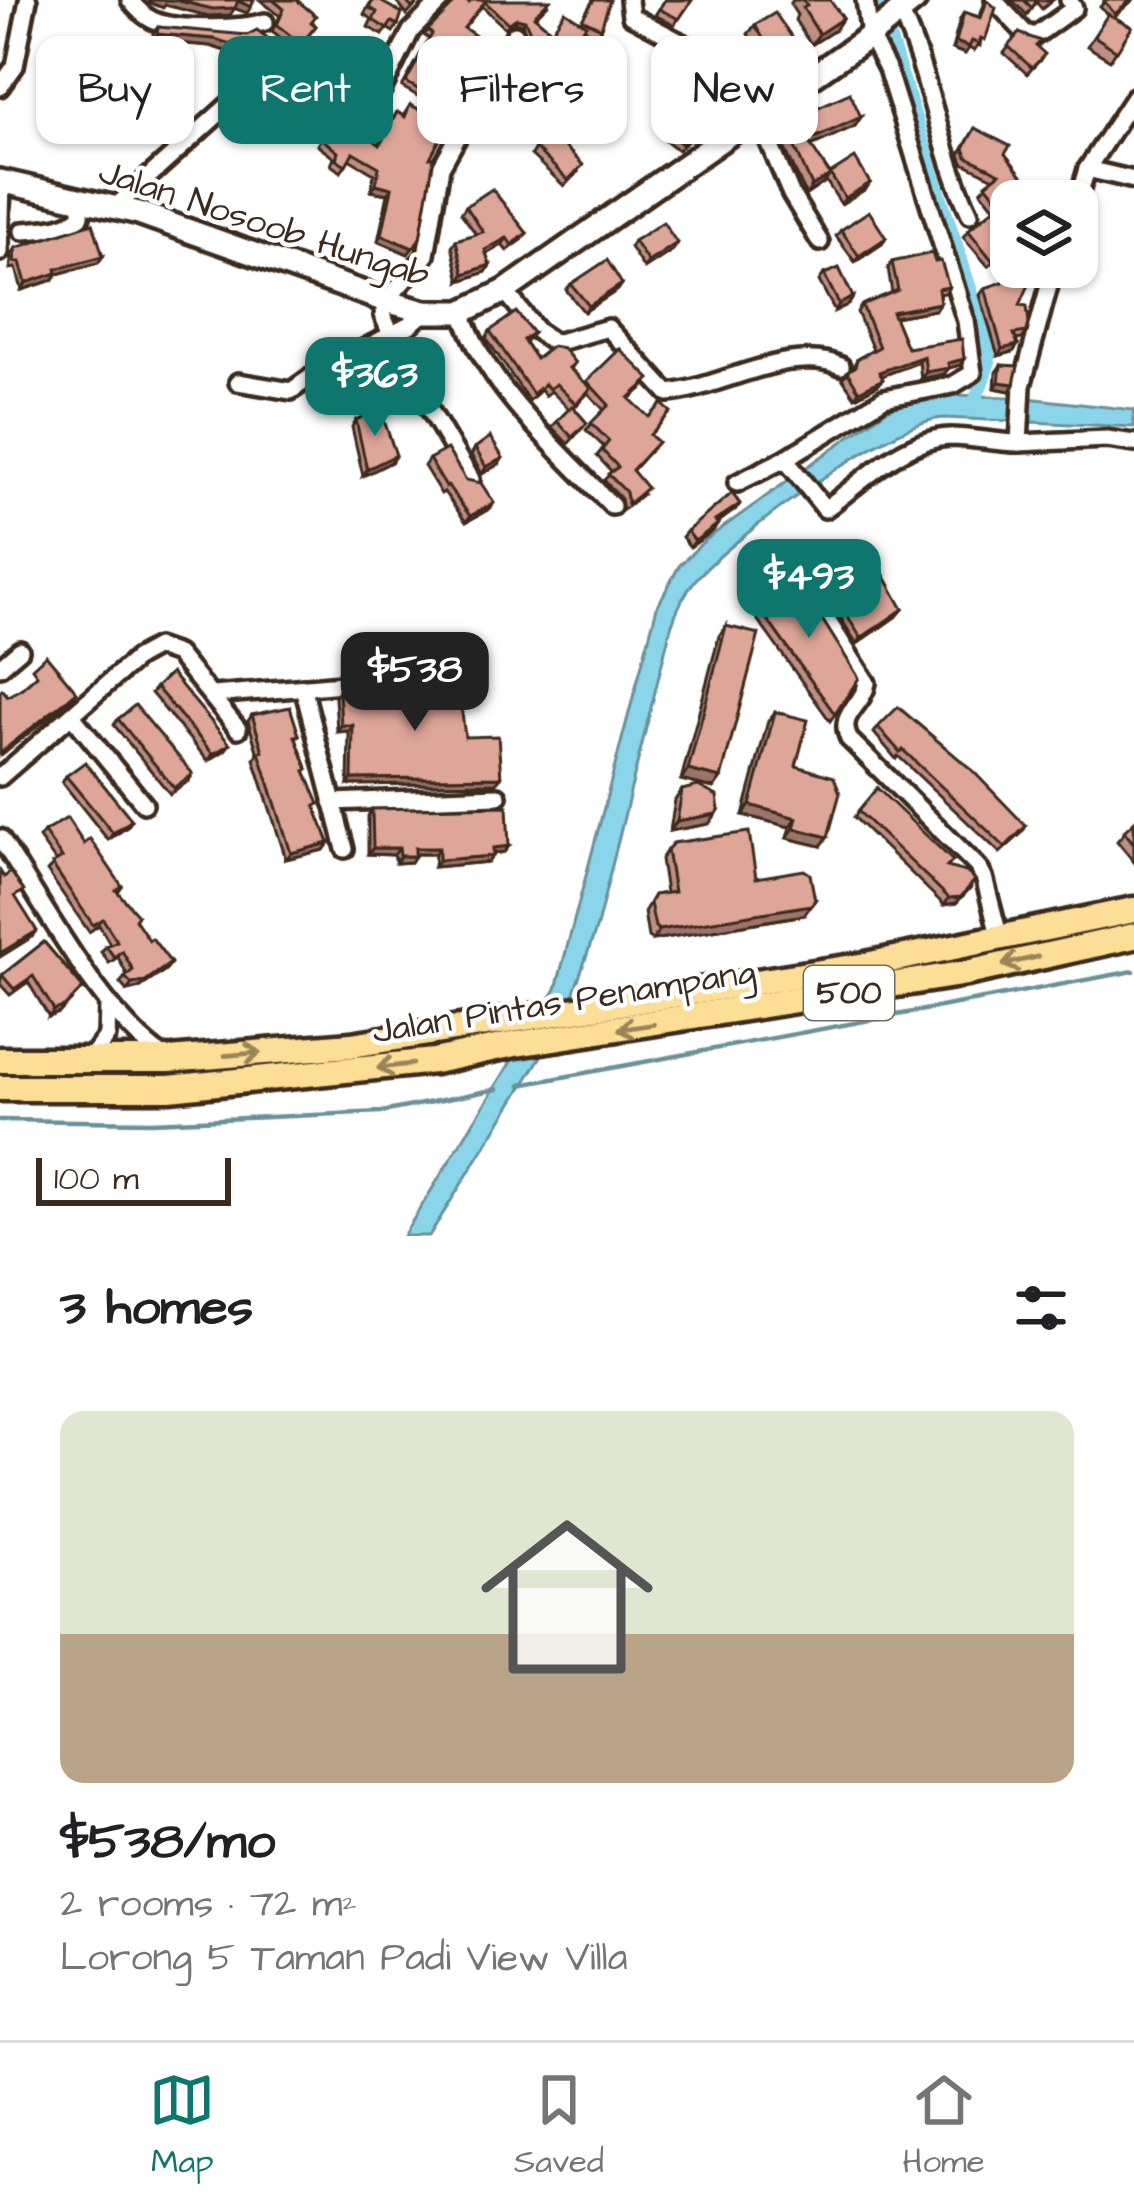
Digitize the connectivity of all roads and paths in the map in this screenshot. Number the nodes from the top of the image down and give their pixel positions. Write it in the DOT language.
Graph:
graph roads {
  1 [pos="28,0"];
  2 [pos="130,0"];
  3 [pos="442,0"];
  4 [pos="629,0"];
  5 [pos="865,0"];
  6 [pos="994,0"];
  7 [pos="1069,0"];
  8 [pos="892,18"];
  9 [pos="265,22"];
  10 [pos="515,34"];
  11 [pos="669,36"];
  12 [pos="393,68"];
  13 [pos="818,69"];
  14 [pos="0,87"];
  15 [pos="1134,97"];
  16 [pos="218,114"];
  17 [pos="712,144"];
  18 [pos="773,144"];
  19 [pos="1087,170"];
  20 [pos="1084,180"];
  21 [pos="1134,180"];
  22 [pos="1,181"];
  23 [pos="81,200"];
  24 [pos="115,207"];
  25 [pos="970,214"];
  26 [pos="23,231"];
  27 [pos="820,242"];
  28 [pos="0,252"];
  29 [pos="1048,288"];
  30 [pos="506,291"];
  31 [pos="386,302"];
  32 [pos="425,312"];
  33 [pos="462,312"];
  34 [pos="391,336"];
  35 [pos="841,366"];
  36 [pos="238,382"];
  37 [pos="1019,437"];
  38 [pos="1134,443"];
  39 [pos="790,464"];
  40 [pos="471,479"];
  41 [pos="736,483"];
  42 [pos="612,506"];
  43 [pos="801,579"];
  44 [pos="20,650"];
  45 [pos="0,668"];
  46 [pos="449,676"];
  47 [pos="302,688"];
  48 [pos="213,695"];
  49 [pos="73,717"];
  50 [pos="238,729"];
  51 [pos="0,777"];
  52 [pos="499,796"];
  53 [pos="332,802"];
  54 [pos="144,804"];
  55 [pos="0,838"];
  56 [pos="345,849"];
  57 [pos="1134,910"];
  58 [pos="1134,936"];
  59 [pos="1000,939"];
  60 [pos="107,1002"];
  61 [pos="5,1060"];
  62 [pos="170,1060"];
  63 [pos="88,1061"];
  64 [pos="0,1088"];
  65 [pos="98,1090"];
  1 -- 14 [label="street"];
  2 -- 9 [label="street"];
  3 -- 12 [label="street"];
  4 -- 11 [label="street"];
  5 -- 8 [label="street"];
  6 -- 7 [label="street"];
  8 -- 13 [label="main road, Jalan Nosoob Hungab"];
  8 -- 25 [label="street"];
  8 -- 39 [label="street"];
  10 -- 31 [label="street"];
  15 -- 19 [label="street"];
  16 -- 24 [label="street"];
  17 -- 30 [label="main road, Jalan Nosoob Hungab"];
  18 -- 27 [label="street"];
  19 -- 20 [label="street"];
  19 -- 21 [label="street"];
  22 -- 23 [label="main road, Jalan Nosoob Hungab"];
  22 -- 28 [label="street"];
  23 -- 24 [label="main road, Jalan Nosoob Hungab"];
  23 -- 26 [label="street"];
  24 -- 31 [label="main road, Jalan Nosoob Hungab"];
  29 -- 37 [label="street"];
  30 -- 33 [label="main road, Jalan Nosoob Hungab"];
  30 -- 35 [label="street"];
  31 -- 32 [label="main road, Jalan Nosoob Hungab"];
  31 -- 34 [label="street"];
  32 -- 33 [label="main road, Jalan Nosoob Hungab"];
  32 -- 34 [label="street"];
  33 -- 42 [label="street"];
  34 -- 36 [label="street"];
  34 -- 40 [label="street"];
  37 -- 38 [label="street"];
  37 -- 39 [label="street"];
  39 -- 41 [label="street"];
  43 -- 59 [label="street"];
  44 -- 45 [label="street"];
  46 -- 47 [label="street"];
  47 -- 48 [label="street"];
  47 -- 53 [label="street"];
  48 -- 49 [label="street"];
  48 -- 50 [label="street"];
  49 -- 51 [label="street"];
  49 -- 54 [label="street"];
  52 -- 53 [label="street"];
  53 -- 56 [label="street"];
  55 -- 60 [label="street"];
  57 -- 59 [label="main road, Jalan Pintas Penampang / 500"];
  58 -- 65 [label="main road, Jalan Pintas Penampang / 500, one-way"];
  62 -- 59 [label="main road, Jalan Pintas Penampang / 500, one-way"];
  60 -- 62 [label="street"];
  60 -- 63 [label="street"];
  61 -- 63 [label="main road, Jalan Pintas Penampang / 500"];
  61 -- 65 [label="main road"];
  62 -- 63 [label="main road, Jalan Pintas Penampang / 500"];
  64 -- 65 [label="main road, Jalan Pintas Penampang / 500"];
}
